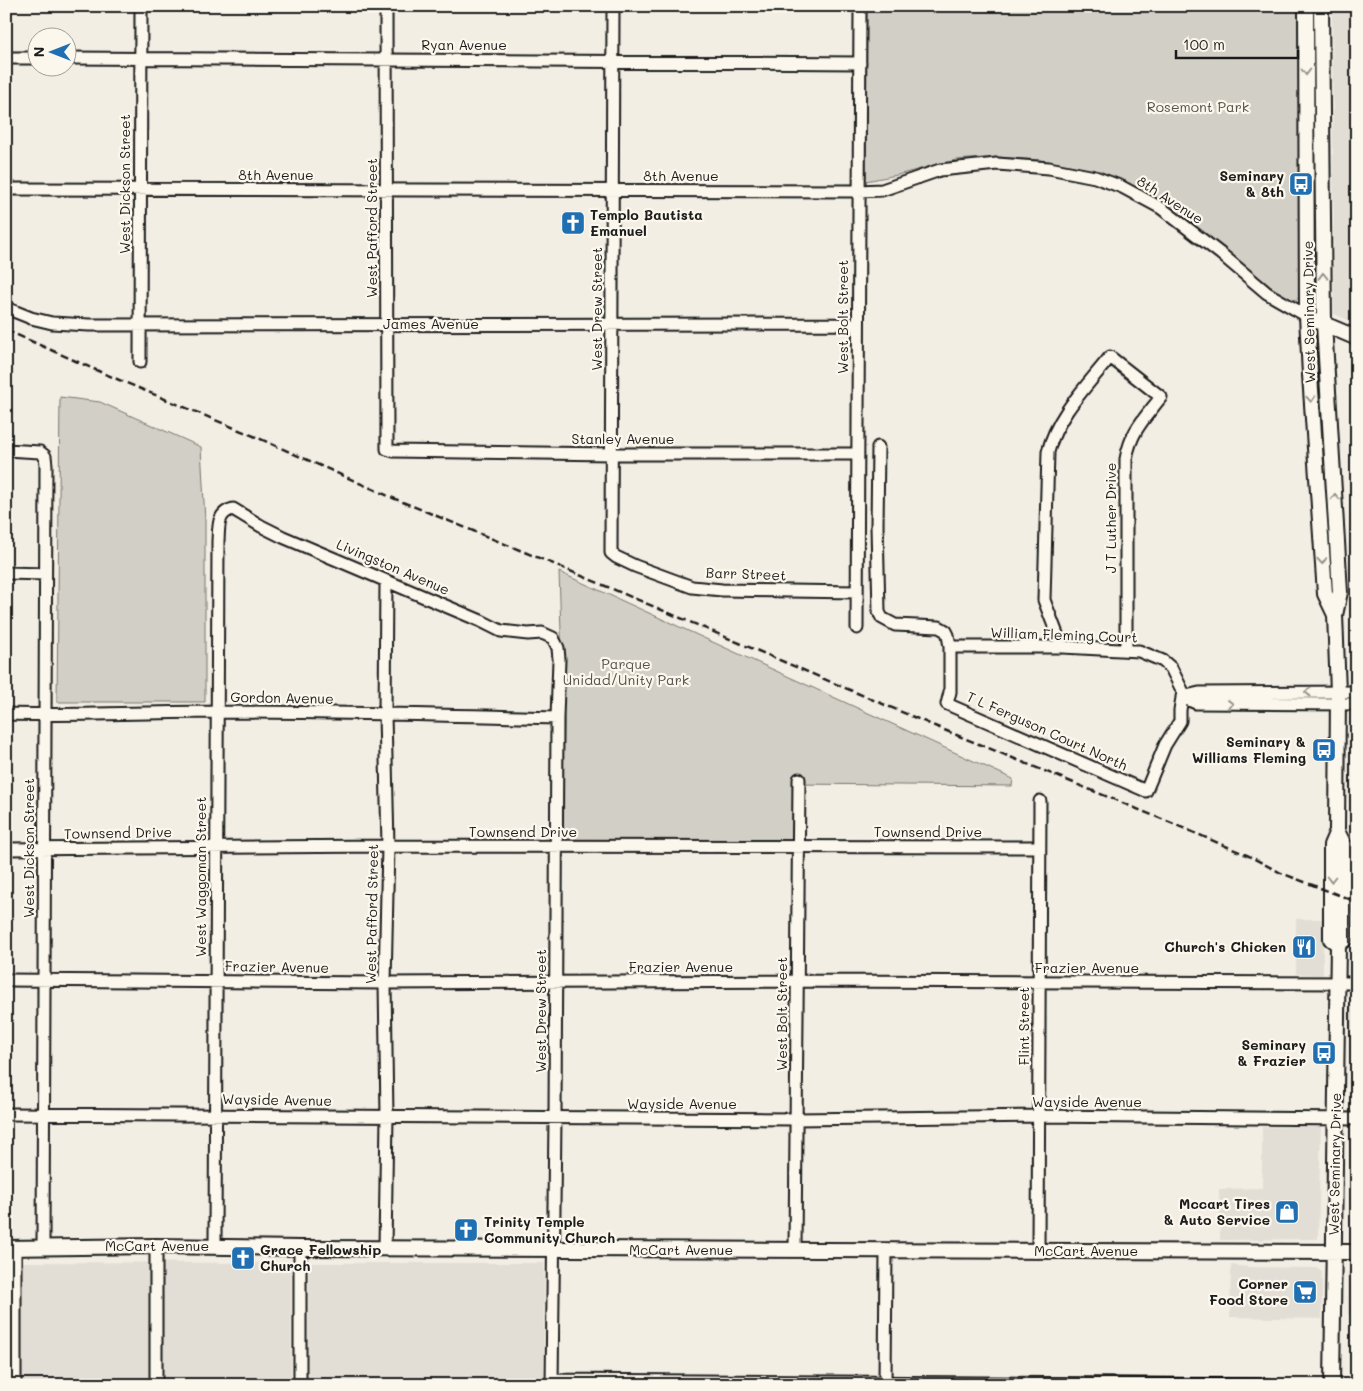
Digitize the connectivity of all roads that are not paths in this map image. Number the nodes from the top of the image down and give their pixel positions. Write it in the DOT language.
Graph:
graph roads {
  1 [pos="141,6"];
  2 [pos="386,6"];
  3 [pos="614,6"];
  4 [pos="860,6"];
  5 [pos="1306,6"];
  6 [pos="1321,6"];
  7 [pos="6,58"];
  8 [pos="28,58"];
  9 [pos="78,58"];
  10 [pos="141,58"];
  11 [pos="386,60"];
  12 [pos="613,61"];
  13 [pos="860,63"];
  14 [pos="1306,184"];
  15 [pos="1322,185"];
  16 [pos="6,190"];
  17 [pos="140,190"];
  18 [pos="387,190"];
  19 [pos="613,191"];
  20 [pos="859,191"];
  21 [pos="6,308"];
  22 [pos="1307,316"];
  23 [pos="387,324"];
  24 [pos="612,324"];
  25 [pos="858,324"];
  26 [pos="1324,324"];
  27 [pos="140,325"];
  28 [pos="1357,338"];
  29 [pos="140,362"];
  30 [pos="878,448"];
  31 [pos="387,449"];
  32 [pos="6,450"];
  33 [pos="612,454"];
  34 [pos="858,454"];
  35 [pos="226,511"];
  36 [pos="611,553"];
  37 [pos="6,573"];
  38 [pos="45,574"];
  39 [pos="386,581"];
  40 [pos="857,592"];
  41 [pos="1335,615"];
  42 [pos="857,628"];
  43 [pos="553,638"];
  44 [pos="950,647"];
  45 [pos="1062,647"];
  46 [pos="1126,650"];
  47 [pos="1357,692"];
  48 [pos="1182,697"];
  49 [pos="1338,698"];
  50 [pos="1357,704"];
  51 [pos="217,712"];
  52 [pos="6,714"];
  53 [pos="385,714"];
  54 [pos="45,715"];
  55 [pos="557,718"];
  56 [pos="799,779"];
  57 [pos="1040,801"];
  58 [pos="388,846"];
  59 [pos="216,847"];
  60 [pos="557,847"];
  61 [pos="1039,847"];
  62 [pos="798,848"];
  63 [pos="6,849"];
  64 [pos="44,849"];
  65 [pos="6,980"];
  66 [pos="44,981"];
  67 [pos="797,981"];
  68 [pos="216,982"];
  69 [pos="1039,982"];
  70 [pos="385,983"];
  71 [pos="556,983"];
  72 [pos="1338,983"];
  73 [pos="1357,983"];
  74 [pos="6,1114"];
  75 [pos="43,1114"];
  76 [pos="215,1114"];
  77 [pos="387,1116"];
  78 [pos="1038,1116"];
  79 [pos="556,1118"];
  80 [pos="1336,1118"];
  81 [pos="796,1119"];
  82 [pos="1357,1119"];
  83 [pos="156,1246"];
  84 [pos="215,1246"];
  85 [pos="43,1247"];
  86 [pos="10,1248"];
  87 [pos="300,1248"];
  88 [pos="385,1248"];
  89 [pos="553,1249"];
  90 [pos="795,1250"];
  91 [pos="886,1250"];
  92 [pos="1038,1251"];
  93 [pos="1334,1252"];
  94 [pos="1357,1252"];
  95 [pos="552,1383"];
  96 [pos="886,1384"];
  97 [pos="14,1385"];
  98 [pos="156,1385"];
  99 [pos="300,1385"];
  100 [pos="1269,1385"];
  101 [pos="1332,1385"];
  1 -- 10 [label="street, West Dickson Street"];
  2 -- 11 [label="street, West Pafford Street"];
  3 -- 12 [label="street, West Drew Street"];
  4 -- 13 [label="street, West Bolt Street"];
  5 -- 14 [label="main road, West Seminary Drive, one-way"];
  6 -- 15 [label="main road, West Seminary Drive"];
  7 -- 8 [label="street"];
  9 -- 10 [label="street, Ryan Avenue"];
  10 -- 11 [label="street, Ryan Avenue"];
  10 -- 17 [label="street, West Dickson Street"];
  11 -- 12 [label="street, Ryan Avenue"];
  11 -- 18 [label="street, West Pafford Street"];
  12 -- 13 [label="street, Ryan Avenue"];
  12 -- 19 [label="street, West Drew Street"];
  13 -- 20 [label="street, West Bolt Street"];
  14 -- 15 [label="main road"];
  14 -- 22 [label="main road, West Seminary Drive"];
  26 -- 15 [label="main road, West Seminary Drive, one-way"];
  16 -- 17 [label="street, 8th Avenue"];
  17 -- 18 [label="street, 8th Avenue"];
  17 -- 27 [label="street, West Dickson Street"];
  18 -- 19 [label="street, 8th Avenue"];
  18 -- 23 [label="street, West Pafford Street"];
  19 -- 20 [label="street, 8th Avenue"];
  19 -- 24 [label="street, West Drew Street"];
  20 -- 22 [label="street, 8th Avenue"];
  20 -- 25 [label="street, West Bolt Street"];
  21 -- 27 [label="street, James Avenue"];
  22 -- 26 [label="main road"];
  22 -- 41 [label="main road, West Seminary Drive, one-way"];
  23 -- 24 [label="street, James Avenue"];
  23 -- 27 [label="street, James Avenue"];
  23 -- 31 [label="street, West Pafford Street"];
  24 -- 25 [label="street, James Avenue"];
  24 -- 33 [label="street, West Drew Street"];
  25 -- 34 [label="street, West Bolt Street"];
  26 -- 28 [label="main road"];
  41 -- 26 [label="main road, West Seminary Drive, one-way"];
  27 -- 29 [label="street, West Dickson Street"];
  30 -- 44 [label="street, T L Ferguson Court North"];
  31 -- 33 [label="street, Stanley Avenue"];
  32 -- 38 [label="street, West Dickson Street"];
  33 -- 34 [label="street, Stanley Avenue"];
  33 -- 36 [label="street, West Drew Street"];
  34 -- 40 [label="street, West Bolt Street"];
  35 -- 39 [label="street, Livingston Avenue"];
  35 -- 51 [label="street, West Waggoman Street"];
  36 -- 40 [label="street, Barr Street"];
  37 -- 38 [label="street"];
  38 -- 54 [label="street, West Dickson Street"];
  39 -- 43 [label="street, Livingston Avenue"];
  39 -- 53 [label="street, West Pafford Street"];
  40 -- 42 [label="street, West Bolt Street"];
  41 -- 49 [label="main road, West Seminary Drive"];
  43 -- 55 [label="street, West Drew Street"];
  44 -- 45 [label="street, William Fleming Court"];
  44 -- 48 [label="street, T L Ferguson Court North"];
  45 -- 46 [label="street, William Fleming Court"];
  45 -- 46 [label="street, J T Luther Drive"];
  46 -- 48 [label="street, William Fleming Court"];
  47 -- 49 [label="street"];
  48 -- 49 [label="street"];
  49 -- 50 [label="street"];
  49 -- 72 [label="main road, West Seminary Drive"];
  51 -- 53 [label="street, Gordon Avenue"];
  51 -- 54 [label="street, Gordon Avenue"];
  51 -- 59 [label="street, West Waggoman Street"];
  52 -- 54 [label="street, Gordon Avenue"];
  53 -- 55 [label="street, Gordon Avenue"];
  53 -- 58 [label="street, West Pafford Street"];
  54 -- 64 [label="street, West Dickson Street"];
  55 -- 60 [label="street, West Drew Street"];
  56 -- 62 [label="street, West Bolt Street"];
  57 -- 61 [label="street, Flint Street"];
  58 -- 59 [label="street, Townsend Drive"];
  58 -- 60 [label="street, Townsend Drive"];
  58 -- 70 [label="street, West Pafford Street"];
  59 -- 64 [label="street, Townsend Drive"];
  59 -- 68 [label="street, West Waggoman Street"];
  60 -- 62 [label="street, Townsend Drive"];
  60 -- 71 [label="street, West Drew Street"];
  61 -- 62 [label="street, Townsend Drive"];
  61 -- 69 [label="street, Flint Street"];
  62 -- 67 [label="street, West Bolt Street"];
  63 -- 64 [label="street, Townsend Drive"];
  64 -- 66 [label="street, West Dickson Street"];
  65 -- 66 [label="street, Frazier Avenue"];
  66 -- 68 [label="street, Frazier Avenue"];
  66 -- 75 [label="street, West Dickson Street"];
  67 -- 69 [label="street, Frazier Avenue"];
  67 -- 71 [label="street, Frazier Avenue"];
  67 -- 81 [label="street, West Bolt Street"];
  68 -- 70 [label="street, Frazier Avenue"];
  68 -- 76 [label="street, West Waggoman Street"];
  69 -- 72 [label="street, Frazier Avenue"];
  69 -- 78 [label="street, Flint Street"];
  70 -- 71 [label="street, Frazier Avenue"];
  70 -- 77 [label="street, West Pafford Street"];
  71 -- 79 [label="street, West Drew Street"];
  72 -- 73 [label="street, Frazier Avenue"];
  72 -- 80 [label="main road, West Seminary Drive"];
  74 -- 75 [label="street, Wayside Avenue"];
  75 -- 76 [label="street, Wayside Avenue"];
  75 -- 85 [label="street, West Dickson Street"];
  76 -- 77 [label="street, Wayside Avenue"];
  76 -- 84 [label="street, West Waggoman Street"];
  77 -- 79 [label="street, Wayside Avenue"];
  77 -- 88 [label="street, West Pafford Street"];
  78 -- 80 [label="street, Wayside Avenue"];
  78 -- 81 [label="street, Wayside Avenue"];
  78 -- 92 [label="street, Flint Street"];
  79 -- 81 [label="street, Wayside Avenue"];
  79 -- 89 [label="street, West Drew Street"];
  80 -- 82 [label="street, Wayside Avenue"];
  80 -- 93 [label="main road, West Seminary Drive"];
  81 -- 90 [label="street, West Bolt Street"];
  83 -- 84 [label="main road, McCart Avenue"];
  83 -- 85 [label="main road, McCart Avenue"];
  83 -- 98 [label="street"];
  84 -- 87 [label="main road, McCart Avenue"];
  85 -- 86 [label="main road, McCart Avenue"];
  86 -- 97 [label="street"];
  87 -- 88 [label="main road, McCart Avenue"];
  87 -- 99 [label="street"];
  88 -- 89 [label="main road, McCart Avenue"];
  89 -- 90 [label="main road, McCart Avenue"];
  89 -- 95 [label="street, West Drew Street"];
  90 -- 91 [label="main road, McCart Avenue"];
  91 -- 92 [label="main road, McCart Avenue"];
  91 -- 96 [label="street"];
  92 -- 93 [label="main road, McCart Avenue"];
  93 -- 94 [label="main road, McCart Avenue"];
  93 -- 101 [label="main road, West Seminary Drive"];
  95 -- 96 [label="street"];
  96 -- 100 [label="street"];
}
